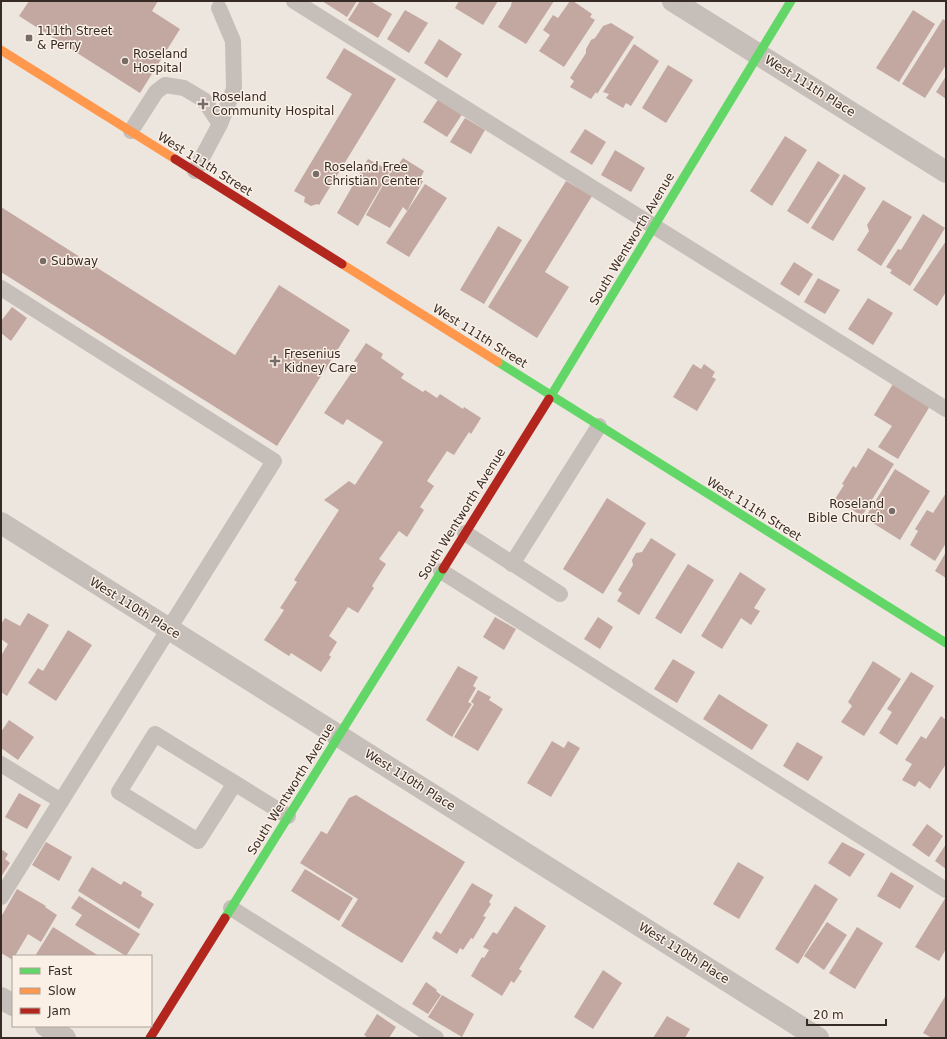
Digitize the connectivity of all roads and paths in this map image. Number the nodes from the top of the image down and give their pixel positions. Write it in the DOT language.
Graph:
graph roads {
  1 [pos="294,1"];
  2 [pos="673,1"];
  3 [pos="791,1"];
  4 [pos="219,8"];
  5 [pos="1,50"];
  6 [pos="758,54"];
  7 [pos="220,124"];
  8 [pos="131,131"];
  9 [pos="195,171"];
  10 [pos="946,172"];
  11 [pos="654,226"];
  12 [pos="1,288"];
  13 [pos="551,395"];
  14 [pos="946,409"];
  15 [pos="599,426"];
  16 [pos="1,523"];
  17 [pos="465,533"];
  18 [pos="512,564"];
  19 [pos="441,571"];
  20 [pos="560,594"];
  21 [pos="168,629"];
  22 [pos="946,643"];
  23 [pos="338,736"];
  24 [pos="1,764"];
  25 [pos="234,783"];
  26 [pos="60,801"];
  27 [pos="288,816"];
  28 [pos="946,890"];
  29 [pos="1,897"];
  30 [pos="230,908"];
  31 [pos="1,998"];
  32 [pos="12,1004"];
  33 [pos="48,1027"];
  34 [pos="65,1038"];
  35 [pos="150,1038"];
  36 [pos="436,1038"];
  37 [pos="818,1038"];
  1 -- 11 [label="lane"];
  2 -- 6 [label="street, West 111th Place"];
  3 -- 6 [label="street, South Wentworth Avenue"];
  4 -- 7 [label="lane"];
  5 -- 8 [label="street, West 111th Street"];
  6 -- 10 [label="street, West 111th Place"];
  6 -- 11 [label="street, South Wentworth Avenue"];
  7 -- 8 [label="lane"];
  7 -- 9 [label="lane"];
  8 -- 9 [label="street, West 111th Street"];
  9 -- 13 [label="street, West 111th Street"];
  11 -- 13 [label="street, South Wentworth Avenue"];
  11 -- 14 [label="lane"];
  12 -- 21 [label="lane"];
  13 -- 15 [label="street, West 111th Street"];
  13 -- 17 [label="street, South Wentworth Avenue"];
  15 -- 18 [label="lane"];
  15 -- 22 [label="street, West 111th Street"];
  16 -- 21 [label="street, West 110th Place"];
  17 -- 18 [label="lane"];
  17 -- 19 [label="street, South Wentworth Avenue"];
  18 -- 20 [label="lane"];
  19 -- 23 [label="street, South Wentworth Avenue"];
  19 -- 28 [label="lane"];
  21 -- 23 [label="street, West 110th Place"];
  21 -- 26 [label="lane"];
  23 -- 27 [label="street, South Wentworth Avenue"];
  23 -- 37 [label="street, West 110th Place"];
  24 -- 26 [label="lane"];
  25 -- 25 [label="lane"];
  25 -- 27 [label="lane"];
  26 -- 29 [label="lane"];
  27 -- 30 [label="street, South Wentworth Avenue"];
  30 -- 35 [label="street, South Wentworth Avenue"];
  30 -- 36 [label="lane"];
  31 -- 32 [label="street"];
  33 -- 34 [label="street"];
}
